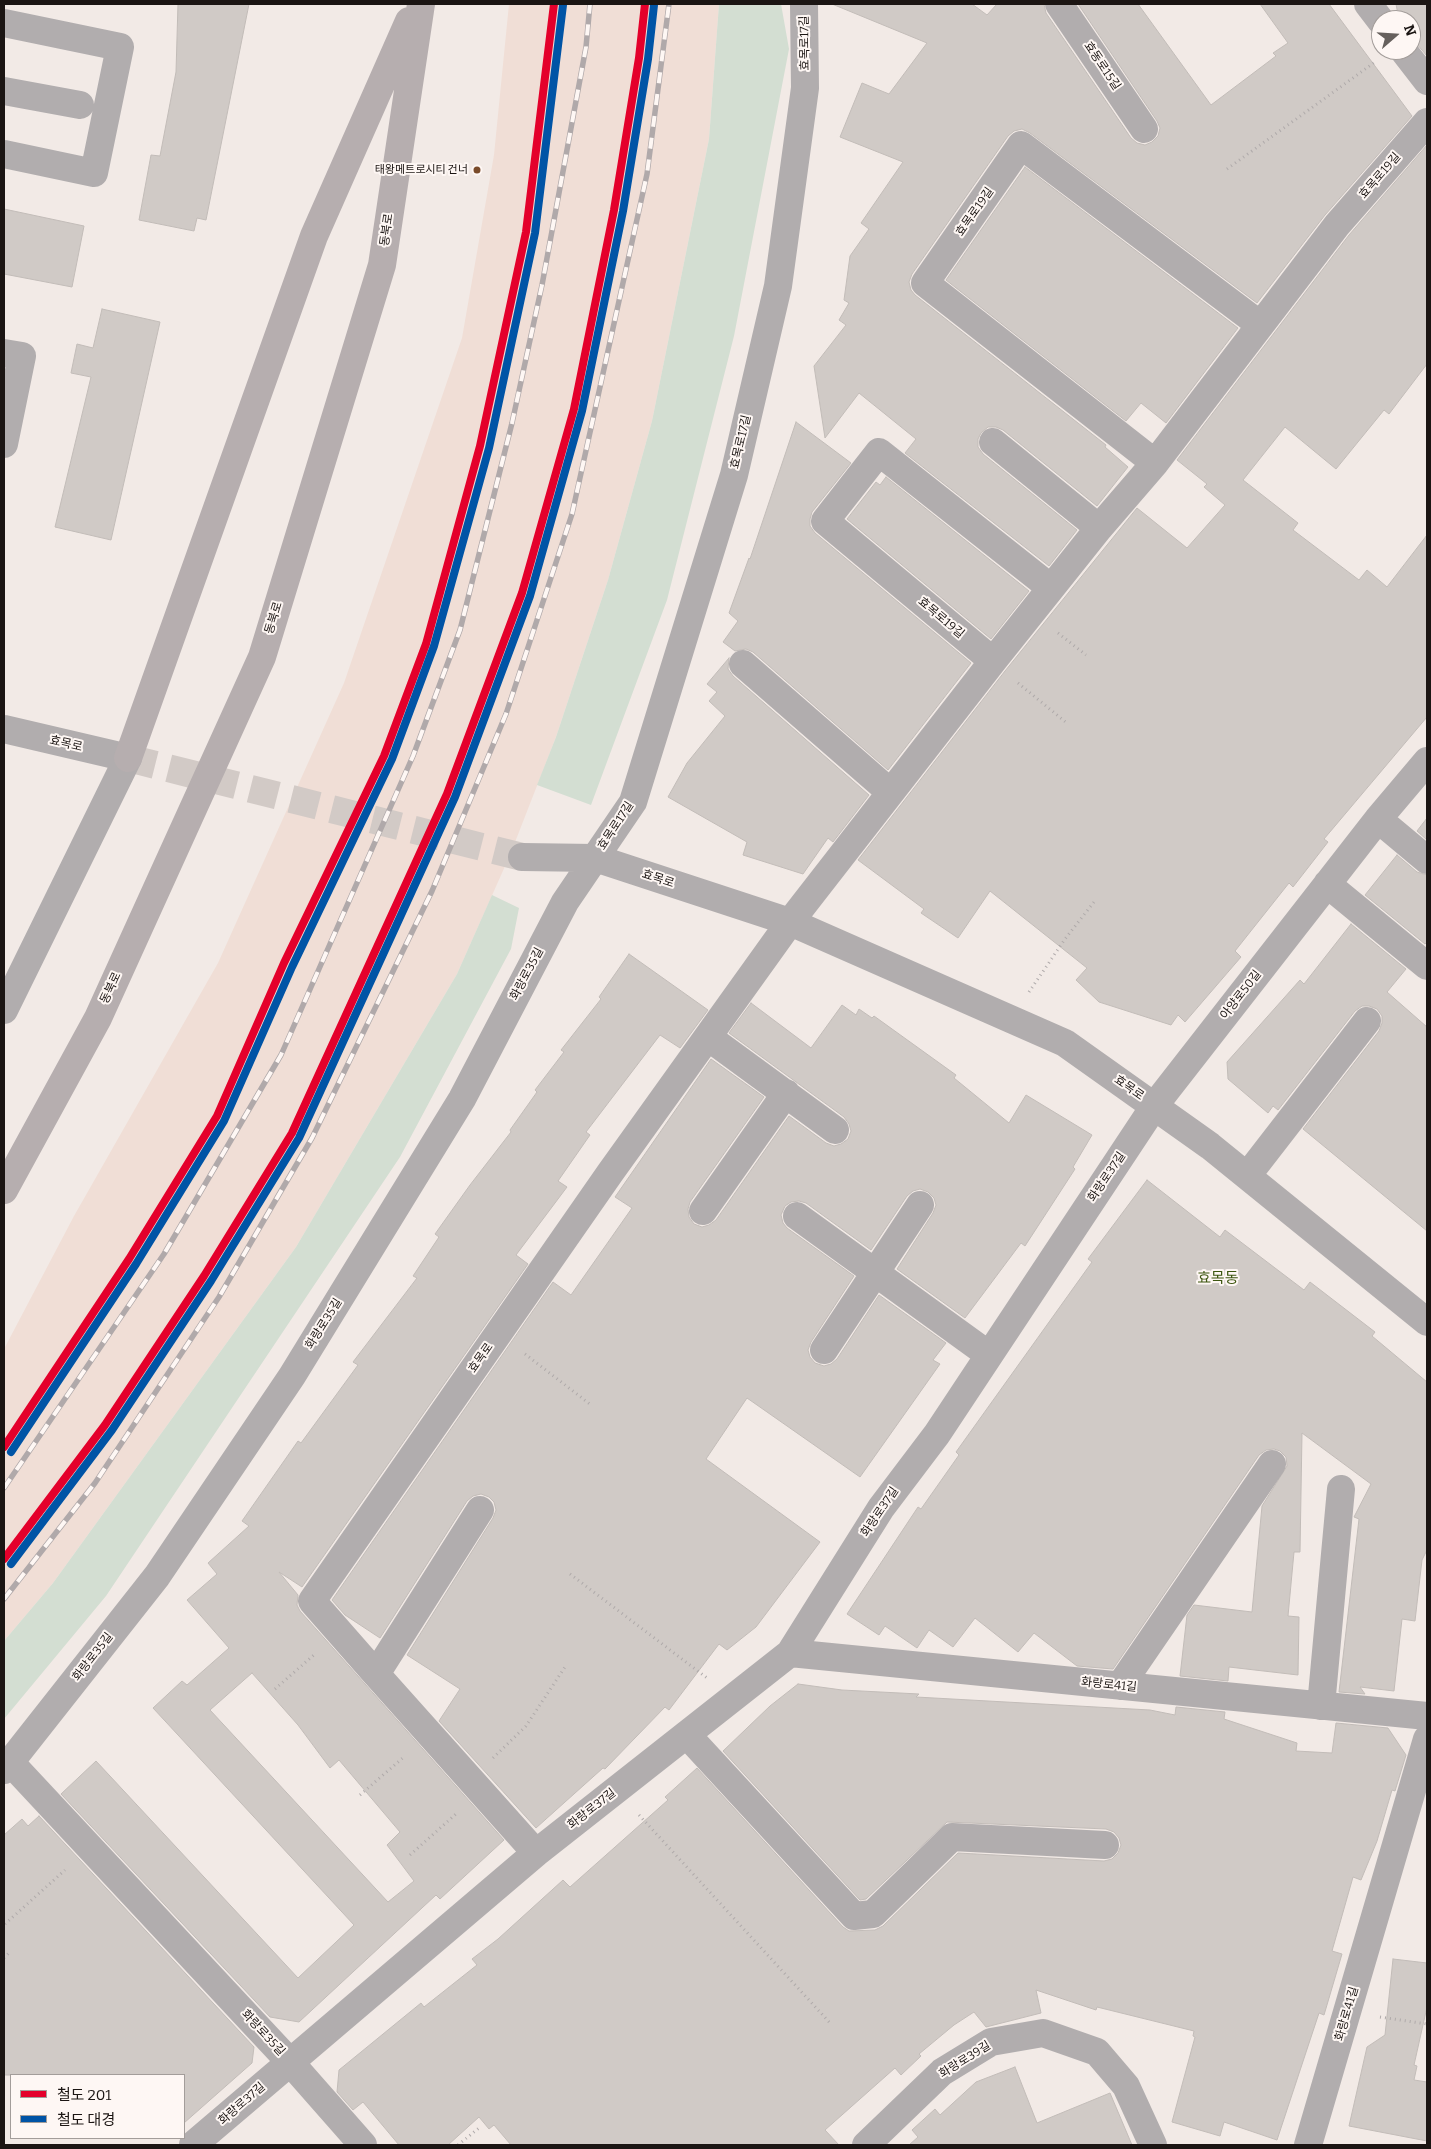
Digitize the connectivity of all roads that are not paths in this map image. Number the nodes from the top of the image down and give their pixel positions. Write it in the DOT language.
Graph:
graph roads {
  1 [pos="416,4"];
  2 [pos="421,4"];
  3 [pos="804,4"];
  4 [pos="1059,4"];
  5 [pos="4,23"];
  6 [pos="1411,60"];
  7 [pos="1427,81"];
  8 [pos="4,91"];
  9 [pos="80,105"];
  10 [pos="1427,122"];
  11 [pos="1144,129"];
  12 [pos="4,154"];
  13 [pos="1260,324"];
  14 [pos="4,352"];
  15 [pos="993,442"];
  16 [pos="4,444"];
  17 [pos="1155,463"];
  18 [pos="1099,528"];
  19 [pos="1051,588"];
  20 [pos="993,661"];
  21 [pos="743,664"];
  22 [pos="4,729"];
  23 [pos="128,758"];
  24 [pos="1427,761"];
  25 [pos="890,792"];
  26 [pos="1378,819"];
  27 [pos="522,857"];
  28 [pos="595,858"];
  29 [pos="1427,860"];
  30 [pos="1327,884"];
  31 [pos="790,922"];
  32 [pos="1427,966"];
  33 [pos="4,1010"];
  34 [pos="1367,1021"];
  35 [pos="708,1037"];
  36 [pos="786,1093"];
  37 [pos="1155,1106"];
  38 [pos="835,1130"];
  39 [pos="1246,1176"];
  40 [pos="4,1190"];
  41 [pos="920,1205"];
  42 [pos="703,1211"];
  43 [pos="797,1216"];
  44 [pos="876,1273"];
  45 [pos="1427,1322"];
  46 [pos="824,1350"];
  47 [pos="989,1354"];
  48 [pos="1272,1464"];
  49 [pos="1341,1489"];
  50 [pos="480,1510"];
  51 [pos="790,1654"];
  52 [pos="376,1674"];
  53 [pos="1120,1686"];
  54 [pos="1321,1706"];
  55 [pos="1427,1716"];
  56 [pos="687,1735"];
  57 [pos="1427,1739"];
  58 [pos="7,1766"];
  59 [pos="1105,1845"];
  60 [pos="536,1853"];
  61 [pos="290,2062"];
  62 [pos="193,2145"];
  63 [pos="363,2145"];
  64 [pos="866,2145"];
  65 [pos="1153,2145"];
  66 [pos="1308,2145"];
  1 -- 23 [label="main road"];
  2 -- 40 [label="main road, 동북로"];
  3 -- 28 [label="street, 효목로17길"];
  4 -- 11 [label="street, 효동로15길"];
  5 -- 12 [label="street"];
  6 -- 7 [label="street"];
  8 -- 9 [label="street"];
  10 -- 13 [label="street, 효목로19길"];
  13 -- 17 [label="street, 효목로19길"];
  13 -- 17 [label="street, 효목로19길"];
  14 -- 16 [label="street"];
  15 -- 18 [label="street"];
  17 -- 18 [label="street, 효목로19길"];
  18 -- 19 [label="street, 효목로19길"];
  19 -- 20 [label="street, 효목로19길"];
  19 -- 20 [label="street, 효목로19길"];
  20 -- 25 [label="street, 효목로19길"];
  21 -- 25 [label="street"];
  22 -- 23 [label="street, 효목로"];
  23 -- 33 [label="street"];
  24 -- 26 [label="street, 아양로50길"];
  25 -- 31 [label="street, 효목로19길"];
  26 -- 29 [label="street"];
  26 -- 30 [label="street, 아양로50길"];
  27 -- 28 [label="street, 효목로"];
  28 -- 31 [label="street, 효목로"];
  28 -- 58 [label="street, 화랑로35길"];
  30 -- 32 [label="street"];
  30 -- 37 [label="street, 아양로50길"];
  31 -- 35 [label="street, 효목로"];
  31 -- 37 [label="street, 효목로"];
  34 -- 39 [label="street"];
  35 -- 36 [label="street"];
  35 -- 52 [label="street, 효목로"];
  36 -- 38 [label="street"];
  36 -- 42 [label="street"];
  37 -- 39 [label="street, 효목로"];
  37 -- 47 [label="street, 화랑로37길"];
  39 -- 45 [label="street, 효목로"];
  41 -- 44 [label="street"];
  43 -- 44 [label="street"];
  44 -- 46 [label="street"];
  44 -- 47 [label="street"];
  47 -- 51 [label="street, 화랑로37길"];
  48 -- 53 [label="street"];
  49 -- 54 [label="street"];
  50 -- 52 [label="street"];
  51 -- 53 [label="street, 화랑로41길"];
  51 -- 56 [label="street, 화랑로37길"];
  52 -- 60 [label="street"];
  53 -- 54 [label="street, 화랑로41길"];
  54 -- 55 [label="street, 화랑로41길"];
  56 -- 59 [label="street"];
  56 -- 60 [label="street, 화랑로37길"];
  57 -- 66 [label="street, 화랑로41길"];
  58 -- 61 [label="street, 화랑로35길"];
  60 -- 61 [label="street, 화랑로37길"];
  61 -- 62 [label="street, 화랑로37길"];
  61 -- 63 [label="street"];
  64 -- 65 [label="street, 화랑로39길"];
}
